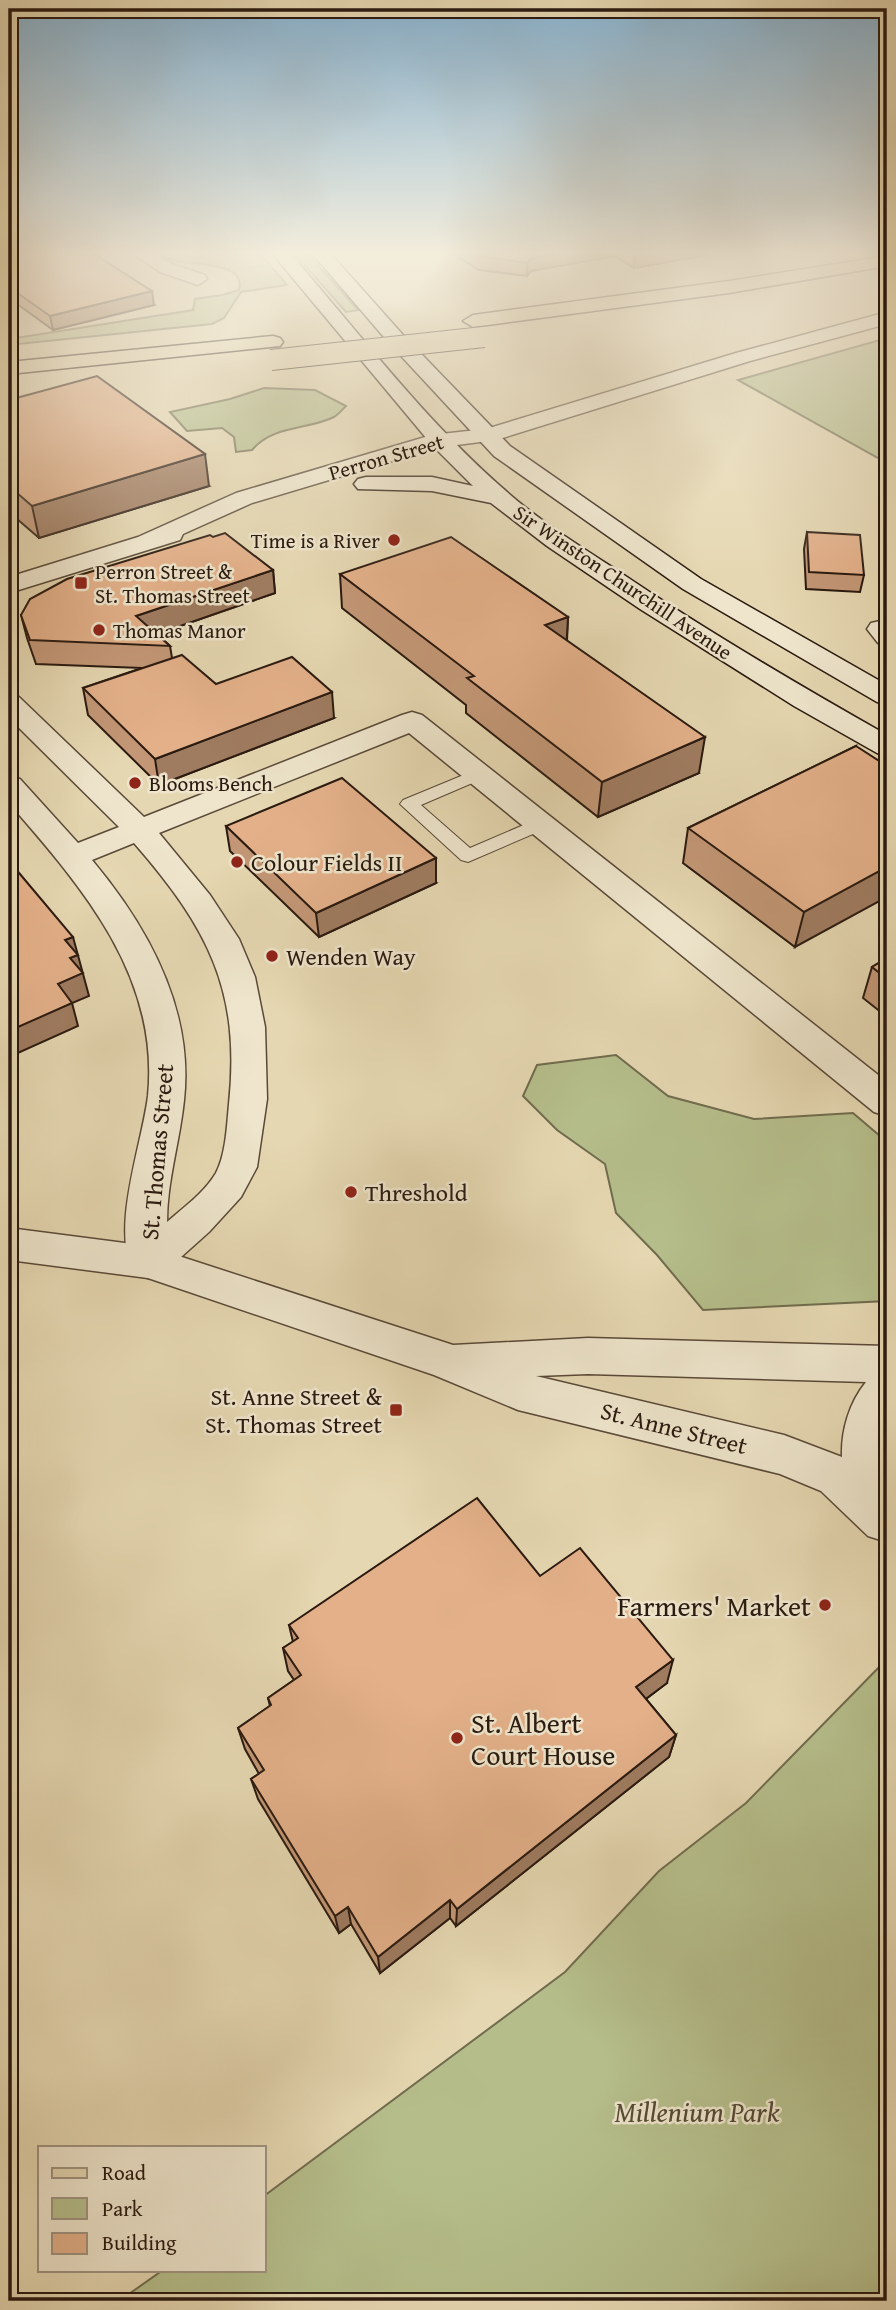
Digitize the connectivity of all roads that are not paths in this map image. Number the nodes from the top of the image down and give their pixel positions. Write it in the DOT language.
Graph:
graph roads {
  1 [pos="136,360"];
  2 [pos="208,360"];
  3 [pos="372,360"];
  4 [pos="417,360"];
  5 [pos="734,360"];
  6 [pos="9,368"];
  7 [pos="9,387"];
  8 [pos="488,435"];
  9 [pos="448,448"];
  10 [pos="366,484"];
  11 [pos="499,498"];
  12 [pos="148,541"];
  13 [pos="9,585"];
  14 [pos="887,696"];
  15 [pos="9,703"];
  16 [pos="887,747"];
  17 [pos="478,774"];
  18 [pos="9,785"];
  19 [pos="541,824"];
  20 [pos="138,830"];
  21 [pos="72,857"];
  22 [pos="887,1102"];
  23 [pos="9,1244"];
  24 [pos="148,1262"];
  25 [pos="447,1361"];
  26 [pos="887,1364"];
  27 [pos="887,1388"];
  28 [pos="886,1523"];
  1 -- 6 [label="main road"];
  2 -- 7 [label="main road"];
  3 -- 9 [label="street, Sir Winston Churchill Avenue"];
  4 -- 8 [label="street, Sir Winston Churchill Avenue"];
  5 -- 8 [label="street, Perron Street"];
  8 -- 9 [label="street, Perron Street"];
  8 -- 14 [label="street, Sir Winston Churchill Avenue"];
  9 -- 10 [label="street, Perron Street"];
  9 -- 11 [label="street, Sir Winston Churchill Avenue"];
  9 -- 12 [label="street, Perron Street"];
  10 -- 11 [label="street"];
  10 -- 12 [label="street, Perron Street"];
  11 -- 16 [label="street, Sir Winston Churchill Avenue"];
  12 -- 13 [label="street, Perron Street"];
  15 -- 20 [label="street, St. Thomas Street"];
  17 -- 19 [label="street"];
  17 -- 19 [label="lane"];
  17 -- 20 [label="street"];
  18 -- 21 [label="street, St. Thomas Street"];
  19 -- 22 [label="street"];
  20 -- 21 [label="street"];
  20 -- 24 [label="street, St. Thomas Street"];
  21 -- 24 [label="street, St. Thomas Street"];
  23 -- 24 [label="street, St. Anne Street"];
  24 -- 25 [label="street, St. Anne Street"];
  25 -- 26 [label="street, St. Anne Street"];
  25 -- 28 [label="street, St. Anne Street"];
  27 -- 28 [label="street"];
}
